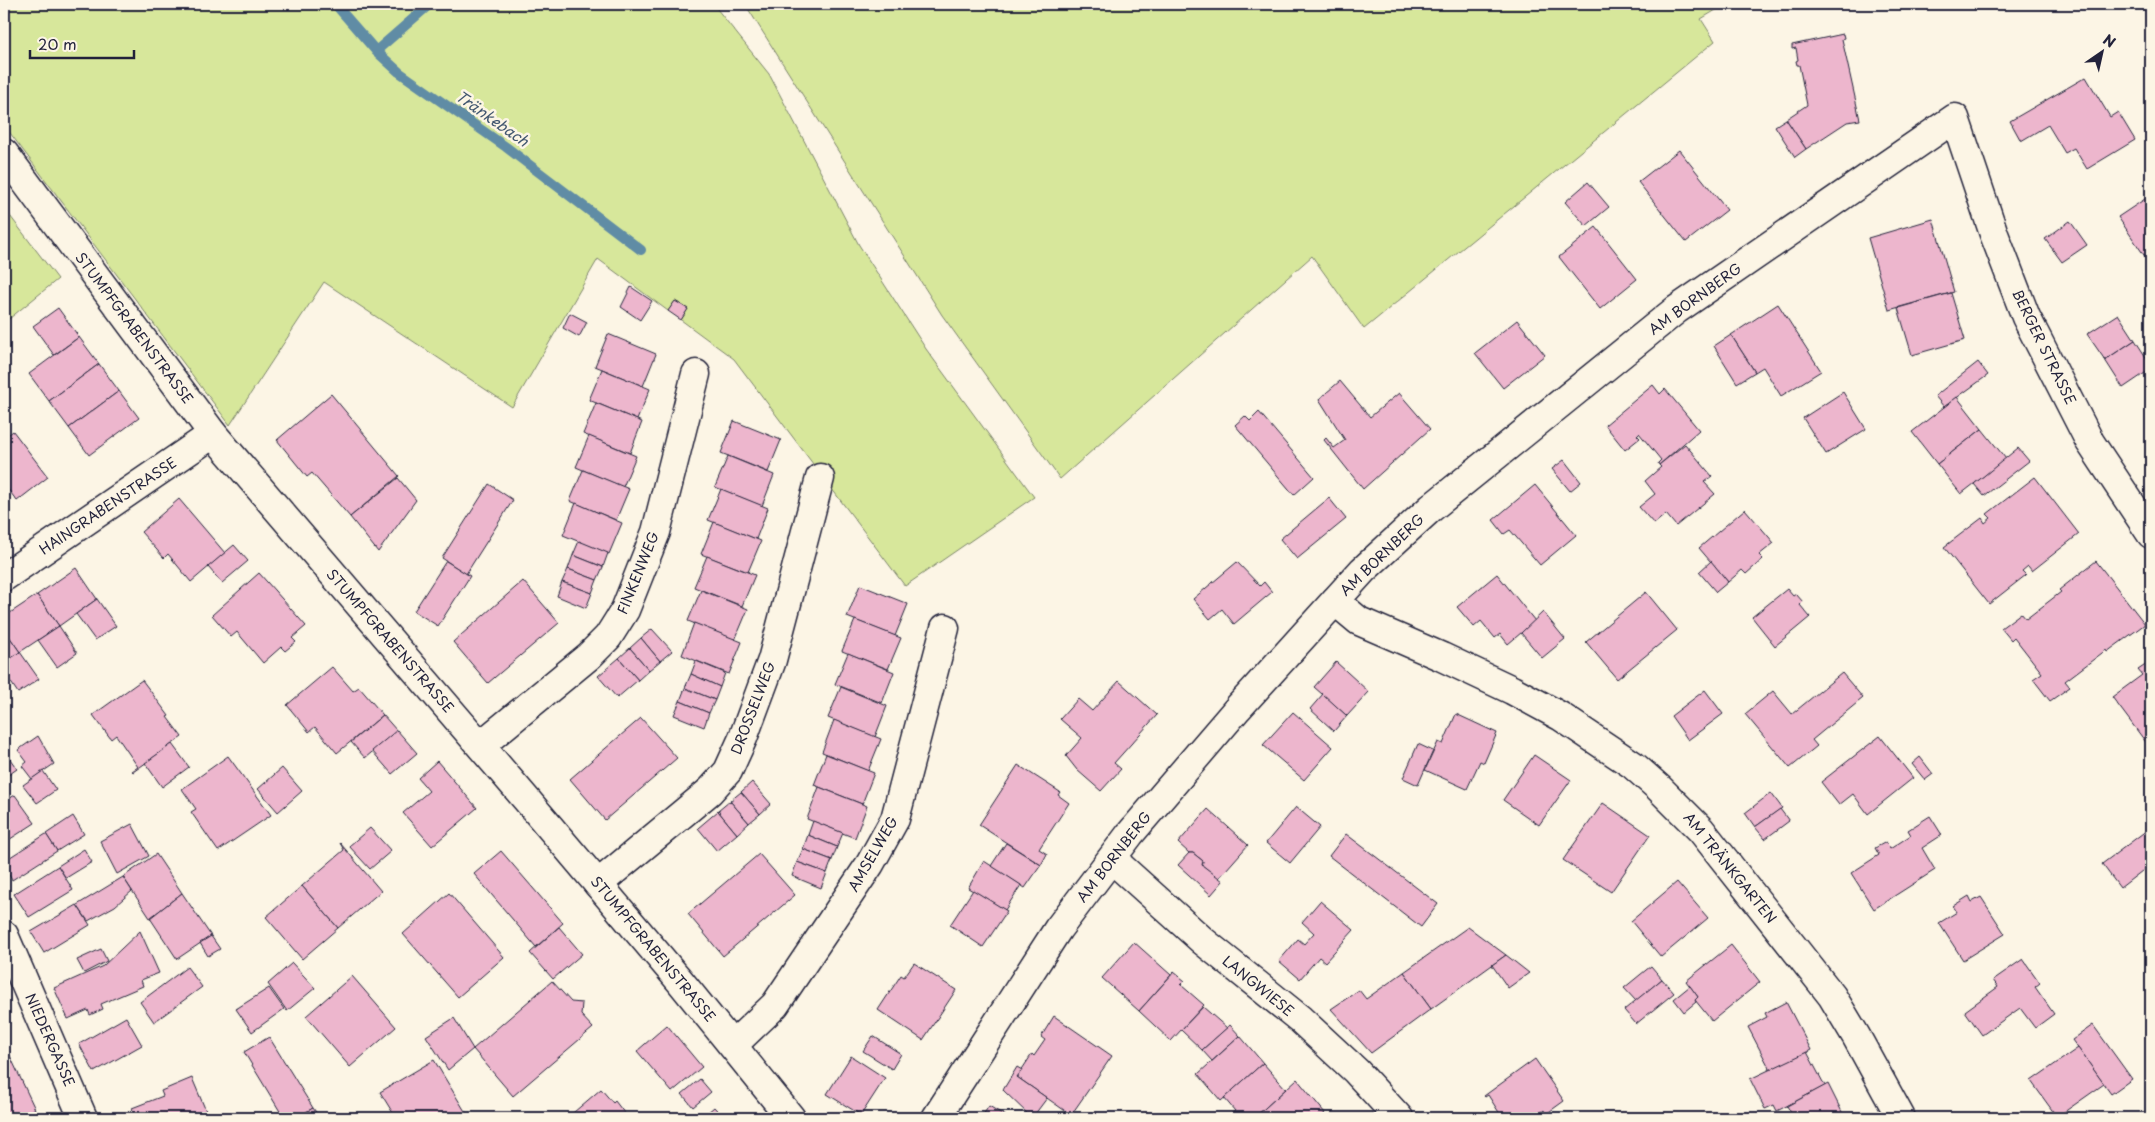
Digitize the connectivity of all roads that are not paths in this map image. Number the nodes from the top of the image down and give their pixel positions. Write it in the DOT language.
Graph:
graph roads {
  1 [pos="1955,118"];
  2 [pos="4,153"];
  3 [pos="696,374"];
  4 [pos="213,434"];
  5 [pos="820,478"];
  6 [pos="2151,534"];
  7 [pos="4,577"];
  8 [pos="1335,601"];
  9 [pos="945,628"];
  10 [pos="481,745"];
  11 [pos="1112,859"];
  12 [pos="598,884"];
  13 [pos="4,935"];
  14 [pos="733,1045"];
  15 [pos="83,1118"];
  16 [pos="791,1118"];
  17 [pos="936,1118"];
  18 [pos="1399,1118"];
  19 [pos="1901,1118"];
  1 -- 6 [label="street, BERGER STRASSE"];
  1 -- 8 [label="street, AM BORNBERG"];
  2 -- 4 [label="street, STUMPFGRABENSTRASSE"];
  3 -- 10 [label="street, FINKENWEG"];
  4 -- 7 [label="street, HAINGRABENSTRASSE"];
  4 -- 10 [label="street, STUMPFGRABENSTRASSE"];
  5 -- 12 [label="street, DROSSELWEG"];
  8 -- 11 [label="street, AM BORNBERG"];
  8 -- 19 [label="street, AM TRÄNKGARTEN"];
  9 -- 14 [label="street, AMSELWEG"];
  10 -- 12 [label="street, STUMPFGRABENSTRASSE"];
  11 -- 17 [label="street, AM BORNBERG"];
  11 -- 18 [label="street, LANGWIESE"];
  12 -- 14 [label="street, STUMPFGRABENSTRASSE"];
  13 -- 15 [label="street, NIEDERGASSE"];
  14 -- 16 [label="street, STUMPFGRABENSTRASSE"];
}
